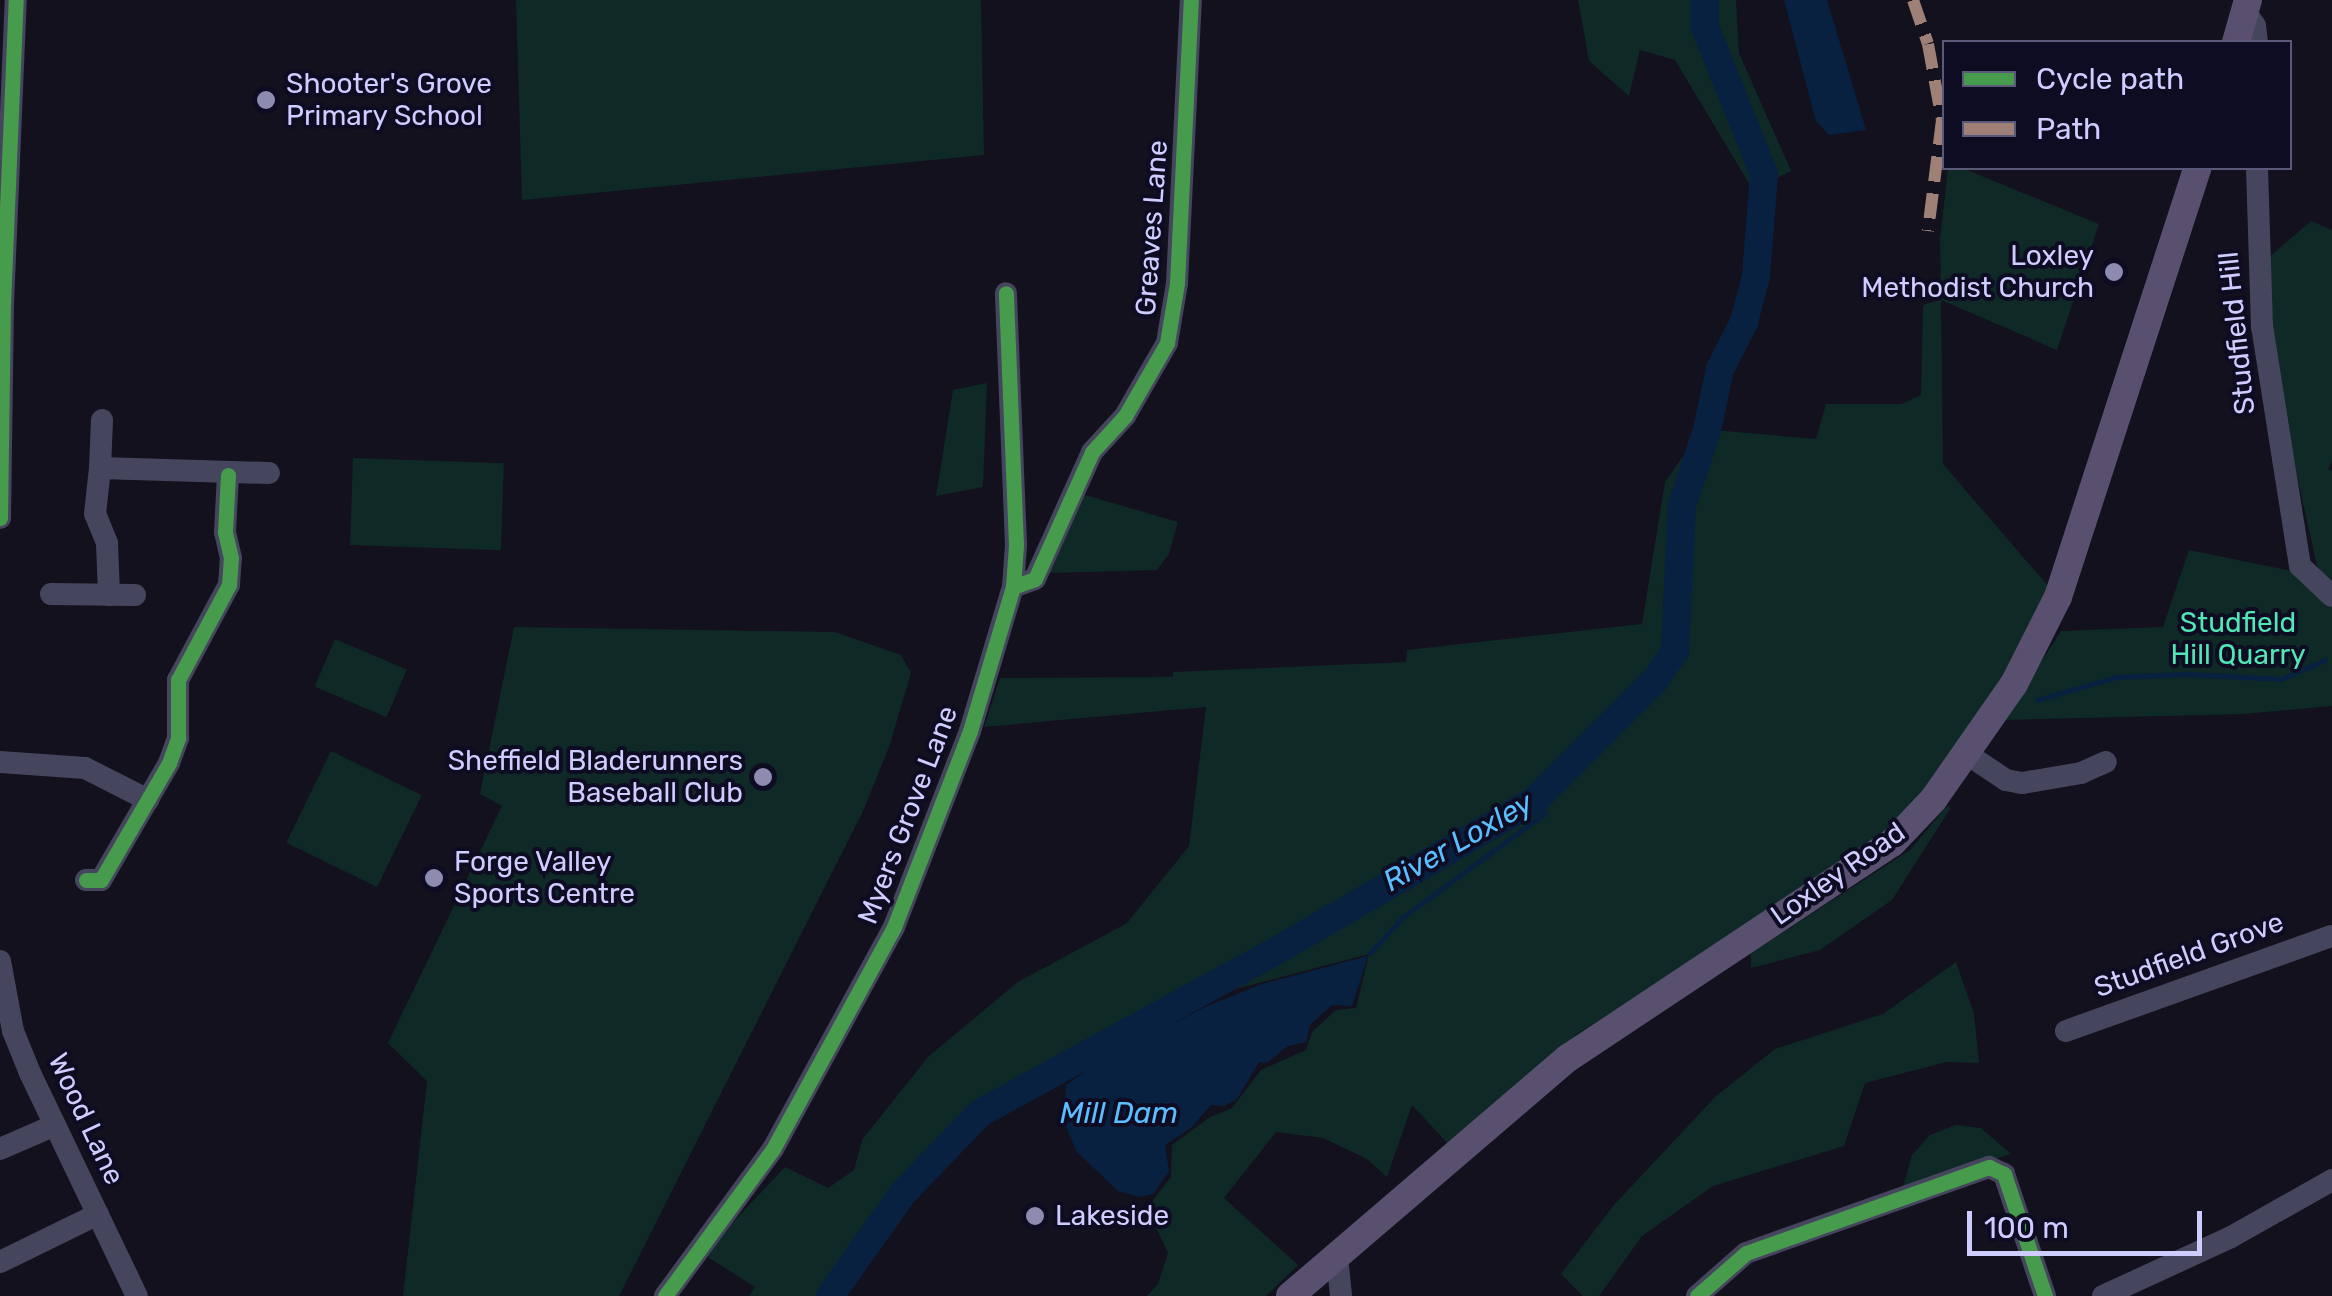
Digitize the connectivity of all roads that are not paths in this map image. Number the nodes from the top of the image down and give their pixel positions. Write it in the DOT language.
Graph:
graph roads {
  1 [pos="16,0"];
  2 [pos="1191,0"];
  3 [pos="2247,6"];
  4 [pos="2237,40"];
  5 [pos="2257,40"];
  6 [pos="6,87"];
  7 [pos="2197,170"];
  8 [pos="2257,170"];
  9 [pos="1006,293"];
  10 [pos="102,420"];
  11 [pos="100,468"];
  12 [pos="269,473"];
  13 [pos="228,475"];
  14 [pos="0,518"];
  15 [pos="1013,587"];
  16 [pos="51,594"];
  17 [pos="108,595"];
  18 [pos="135,595"];
  19 [pos="2332,596"];
  20 [pos="1967,754"];
  21 [pos="0,762"];
  22 [pos="2106,762"];
  23 [pos="148,800"];
  24 [pos="86,880"];
  25 [pos="2332,936"];
  26 [pos="0,961"];
  27 [pos="2066,1031"];
  28 [pos="7,1034"];
  29 [pos="53,1126"];
  30 [pos="0,1149"];
  31 [pos="2332,1180"];
  32 [pos="98,1214"];
  33 [pos="1337,1257"];
  34 [pos="0,1262"];
  35 [pos="137,1296"];
  36 [pos="665,1296"];
  37 [pos="1290,1296"];
  38 [pos="1341,1296"];
  39 [pos="1697,1296"];
  40 [pos="2045,1296"];
  41 [pos="2102,1296"];
  1 -- 6 [label="street"];
  2 -- 15 [label="street, Greaves Lane"];
  3 -- 4 [label="main road"];
  3 -- 5 [label="street"];
  6 -- 14 [label="street"];
  7 -- 20 [label="main road, Loxley Road"];
  8 -- 19 [label="street, Studfield Hill"];
  9 -- 15 [label="street, Myers Grove Lane"];
  10 -- 11 [label="street"];
  11 -- 13 [label="street"];
  11 -- 17 [label="street"];
  12 -- 13 [label="street"];
  13 -- 23 [label="street"];
  15 -- 36 [label="street, Myers Grove Lane"];
  16 -- 17 [label="street"];
  17 -- 18 [label="street"];
  20 -- 22 [label="street"];
  20 -- 33 [label="main road, Loxley Road"];
  21 -- 23 [label="street"];
  23 -- 24 [label="street"];
  25 -- 27 [label="street, Studfield Grove"];
  26 -- 28 [label="street, Wood Lane"];
  28 -- 29 [label="street, Wood Lane"];
  29 -- 30 [label="street"];
  29 -- 32 [label="street, Wood Lane"];
  31 -- 41 [label="street"];
  32 -- 34 [label="street"];
  32 -- 35 [label="street, Wood Lane"];
  33 -- 37 [label="main road, Loxley Road"];
  33 -- 38 [label="street"];
  39 -- 40 [label="street"];
}
